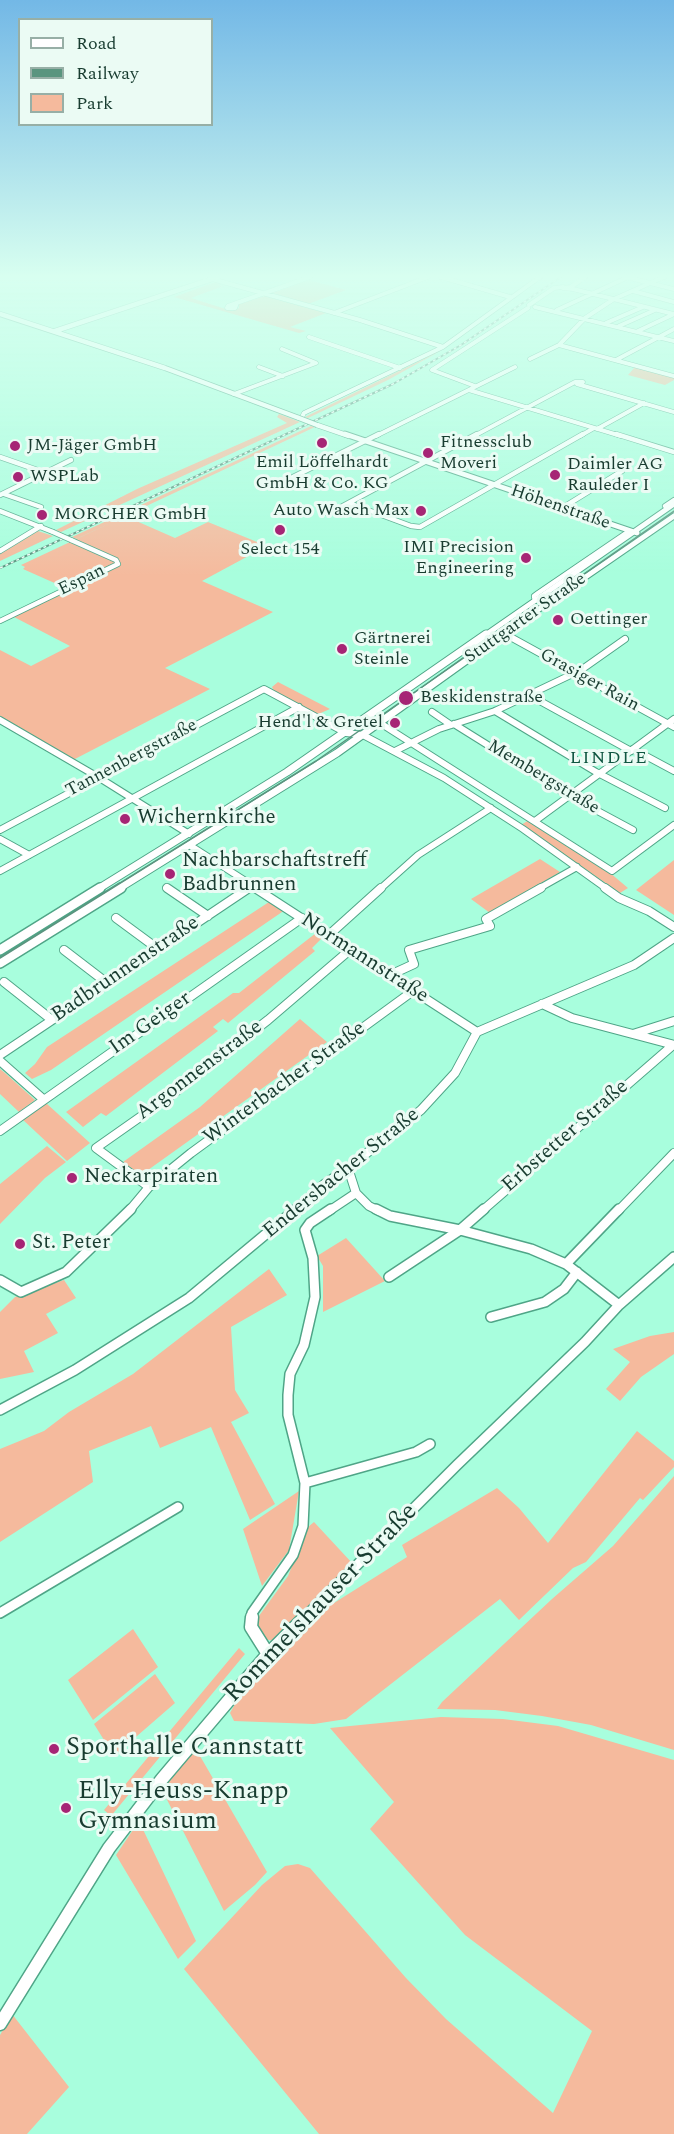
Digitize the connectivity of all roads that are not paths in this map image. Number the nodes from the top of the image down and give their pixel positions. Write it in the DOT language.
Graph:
graph roads {
  1 [pos="185,377"];
  2 [pos="281,377"];
  3 [pos="382,377"];
  4 [pos="448,377"];
  5 [pos="495,377"];
  6 [pos="475,386"];
  7 [pos="469,390"];
  8 [pos="234,394"];
  9 [pos="330,402"];
  10 [pos="644,403"];
  11 [pos="317,406"];
  12 [pos="528,408"];
  13 [pos="273,409"];
  14 [pos="674,411"];
  15 [pos="299,417"];
  16 [pos="596,428"];
  17 [pos="366,441"];
  18 [pos="674,452"];
  19 [pos="0,457"];
  20 [pos="7,459"];
  21 [pos="71,460"];
  22 [pos="0,462"];
  23 [pos="426,462"];
  24 [pos="622,471"];
  25 [pos="46,472"];
  26 [pos="493,485"];
  27 [pos="272,488"];
  28 [pos="2,495"];
  29 [pos="674,502"];
  30 [pos="349,503"];
  31 [pos="41,507"];
  32 [pos="562,508"];
  33 [pos="0,512"];
  34 [pos="328,514"];
  35 [pos="674,516"];
  36 [pos="41,526"];
  37 [pos="631,532"];
  38 [pos="652,532"];
  39 [pos="635,543"];
  40 [pos="0,551"];
  41 [pos="0,621"];
  42 [pos="504,634"];
  43 [pos="625,639"];
  44 [pos="575,673"];
  45 [pos="529,695"];
  46 [pos="299,707"];
  47 [pos="495,711"];
  48 [pos="432,712"];
  49 [pos="674,719"];
  50 [pos="0,720"];
  51 [pos="360,723"];
  52 [pos="380,723"];
  53 [pos="667,724"];
  54 [pos="453,725"];
  55 [pos="674,728"];
  56 [pos="346,733"];
  57 [pos="363,735"];
  58 [pos="410,743"];
  59 [pos="348,745"];
  60 [pos="632,750"];
  61 [pos="395,751"];
  62 [pos="674,771"];
  63 [pos="600,774"];
  64 [pos="98,777"];
  65 [pos="570,796"];
  66 [pos="134,798"];
  67 [pos="491,808"];
  68 [pos="665,808"];
  69 [pos="536,821"];
  70 [pos="674,825"];
  71 [pos="0,830"];
  72 [pos="633,830"];
  73 [pos="189,834"];
  74 [pos="0,839"];
  75 [pos="190,846"];
  76 [pos="29,855"];
  77 [pos="577,867"];
  78 [pos="0,871"];
  79 [pos="252,886"];
  80 [pos="167,888"];
  81 [pos="208,916"];
  82 [pos="116,918"];
  83 [pos="302,918"];
  84 [pos="674,927"];
  85 [pos="330,934"];
  86 [pos="674,938"];
  87 [pos="158,949"];
  88 [pos="351,949"];
  89 [pos="0,950"];
  90 [pos="64,950"];
  91 [pos="0,963"];
  92 [pos="390,975"];
  93 [pos="4,982"];
  94 [pos="107,983"];
  95 [pos="413,991"];
  96 [pos="542,1004"];
  97 [pos="52,1020"];
  98 [pos="674,1021"];
  99 [pos="477,1032"];
  100 [pos="631,1034"];
  101 [pos="673,1045"];
  102 [pos="0,1055"];
  103 [pos="0,1061"];
  104 [pos="43,1099"];
  105 [pos="0,1131"];
  106 [pos="674,1153"];
  107 [pos="348,1168"];
  108 [pos="149,1187"];
  109 [pos="356,1193"];
  110 [pos="460,1230"];
  111 [pos="674,1257"];
  112 [pos="566,1264"];
  113 [pos="578,1272"];
  114 [pos="389,1277"];
  115 [pos="0,1280"];
  116 [pos="619,1305"];
  117 [pos="491,1317"];
  118 [pos="0,1410"];
  119 [pos="430,1444"];
  120 [pos="305,1483"];
  121 [pos="177,1507"];
  122 [pos="0,1613"];
  123 [pos="268,1654"];
  124 [pos="0,2024"];
  1 -- 8 [label="main road, Höhenstraße"];
  2 -- 8 [label="street"];
  3 -- 9 [label="street"];
  4 -- 6 [label="street"];
  5 -- 6 [label="street"];
  6 -- 7 [label="street"];
  7 -- 12 [label="street"];
  7 -- 17 [label="street"];
  8 -- 13 [label="main road, Höhenstraße"];
  9 -- 11 [label="street"];
  9 -- 15 [label="street"];
  10 -- 12 [label="street"];
  10 -- 14 [label="street"];
  10 -- 16 [label="street"];
  11 -- 13 [label="street"];
  11 -- 15 [label="street"];
  12 -- 16 [label="street"];
  12 -- 23 [label="street"];
  13 -- 15 [label="main road, Höhenstraße"];
  15 -- 17 [label="main road, Höhenstraße, bridge"];
  16 -- 18 [label="street"];
  16 -- 26 [label="street"];
  17 -- 23 [label="main road, Höhenstraße"];
  17 -- 27 [label="street"];
  19 -- 20 [label="street"];
  20 -- 22 [label="street"];
  20 -- 25 [label="street"];
  21 -- 25 [label="street"];
  23 -- 26 [label="main road, Höhenstraße"];
  23 -- 30 [label="street"];
  24 -- 32 [label="street"];
  25 -- 28 [label="street"];
  26 -- 30 [label="street"];
  26 -- 32 [label="main road, Höhenstraße"];
  28 -- 31 [label="street"];
  29 -- 37 [label="main road, Stuttgarter Straße"];
  29 -- 37 [label="main road"];
  30 -- 34 [label="street"];
  32 -- 37 [label="main road, Höhenstraße"];
  33 -- 36 [label="street"];
  35 -- 38 [label="main road, Stuttgarter Straße"];
  36 -- 40 [label="street"];
  36 -- 41 [label="street, Espan, bridge"];
  37 -- 38 [label="main road"];
  37 -- 39 [label="main road, Höhenstraße"];
  37 -- 51 [label="main road, Stuttgarter Straße"];
  38 -- 39 [label="main road, Stuttgarter Straße"];
  39 -- 42 [label="main road, Stuttgarter Straße"];
  42 -- 44 [label="street, Grasiger Rain"];
  42 -- 52 [label="main road, Stuttgarter Straße"];
  43 -- 44 [label="street"];
  44 -- 45 [label="street"];
  44 -- 53 [label="street, Grasiger Rain"];
  45 -- 47 [label="street"];
  45 -- 60 [label="street"];
  46 -- 56 [label="street"];
  46 -- 64 [label="street, Tannenbergstraße"];
  46 -- 66 [label="street"];
  47 -- 54 [label="street"];
  47 -- 63 [label="street"];
  48 -- 54 [label="street, Membergstraße"];
  49 -- 53 [label="street"];
  50 -- 64 [label="street"];
  51 -- 56 [label="main road, Stuttgarter Straße"];
  51 -- 57 [label="main road"];
  52 -- 57 [label="main road, Stuttgarter Straße"];
  52 -- 58 [label="street"];
  53 -- 55 [label="street, Grasiger Rain"];
  53 -- 60 [label="street"];
  54 -- 58 [label="street"];
  54 -- 65 [label="street, Membergstraße"];
  56 -- 57 [label="street"];
  56 -- 59 [label="main road"];
  56 -- 73 [label="main road, Stuttgarter Straße"];
  57 -- 59 [label="main road, Stuttgarter Straße"];
  57 -- 61 [label="street"];
  58 -- 61 [label="street"];
  58 -- 69 [label="street"];
  59 -- 75 [label="main road, Stuttgarter Straße"];
  60 -- 62 [label="street"];
  60 -- 63 [label="street"];
  61 -- 67 [label="street"];
  63 -- 65 [label="street"];
  63 -- 68 [label="street"];
  64 -- 66 [label="street"];
  64 -- 71 [label="street, Tannenbergstraße"];
  65 -- 69 [label="street"];
  65 -- 72 [label="street, Membergstraße"];
  66 -- 73 [label="street"];
  66 -- 76 [label="street"];
  67 -- 77 [label="street"];
  67 -- 85 [label="street"];
  69 -- 70 [label="street"];
  73 -- 89 [label="main road, Stuttgarter Straße"];
  74 -- 76 [label="street"];
  75 -- 79 [label="street, Normannstraße"];
  75 -- 91 [label="main road, Stuttgarter Straße"];
  76 -- 78 [label="street"];
  77 -- 84 [label="street"];
  77 -- 92 [label="street"];
  79 -- 81 [label="street, Badbrunnenstraße"];
  79 -- 83 [label="street, Normannstraße"];
  80 -- 81 [label="street"];
  81 -- 87 [label="street, Badbrunnenstraße"];
  82 -- 87 [label="street"];
  83 -- 85 [label="street, Normannstraße"];
  83 -- 104 [label="street, Im Geiger"];
  85 -- 88 [label="street, Normannstraße"];
  86 -- 96 [label="street"];
  87 -- 94 [label="street, Badbrunnenstraße"];
  88 -- 92 [label="street, Normannstraße"];
  88 -- 108 [label="street, Argonnenstraße"];
  90 -- 94 [label="street"];
  92 -- 95 [label="street, Normannstraße"];
  93 -- 97 [label="street"];
  94 -- 97 [label="street, Badbrunnenstraße"];
  95 -- 99 [label="street, Normannstraße"];
  95 -- 108 [label="street, Winterbacher Straße"];
  96 -- 99 [label="street"];
  96 -- 100 [label="street"];
  97 -- 102 [label="street, Badbrunnenstraße"];
  98 -- 100 [label="street"];
  99 -- 107 [label="street, Endersbacher Straße"];
  100 -- 101 [label="street"];
  101 -- 110 [label="street, Erbstetter Straße"];
  103 -- 104 [label="street"];
  104 -- 105 [label="street, Im Geiger"];
  106 -- 112 [label="street"];
  107 -- 109 [label="street"];
  107 -- 118 [label="street, Endersbacher Straße"];
  108 -- 115 [label="street, Winterbacher Straße"];
  109 -- 110 [label="street"];
  109 -- 120 [label="street"];
  110 -- 112 [label="street"];
  110 -- 114 [label="street, Erbstetter Straße"];
  111 -- 116 [label="street, Rommelshauser Straße"];
  112 -- 113 [label="street"];
  113 -- 116 [label="street"];
  113 -- 117 [label="street"];
  116 -- 123 [label="street, Rommelshauser Straße"];
  119 -- 120 [label="street"];
  120 -- 123 [label="street"];
  121 -- 122 [label="street"];
  123 -- 124 [label="street, Rommelshauser Straße"];
}
